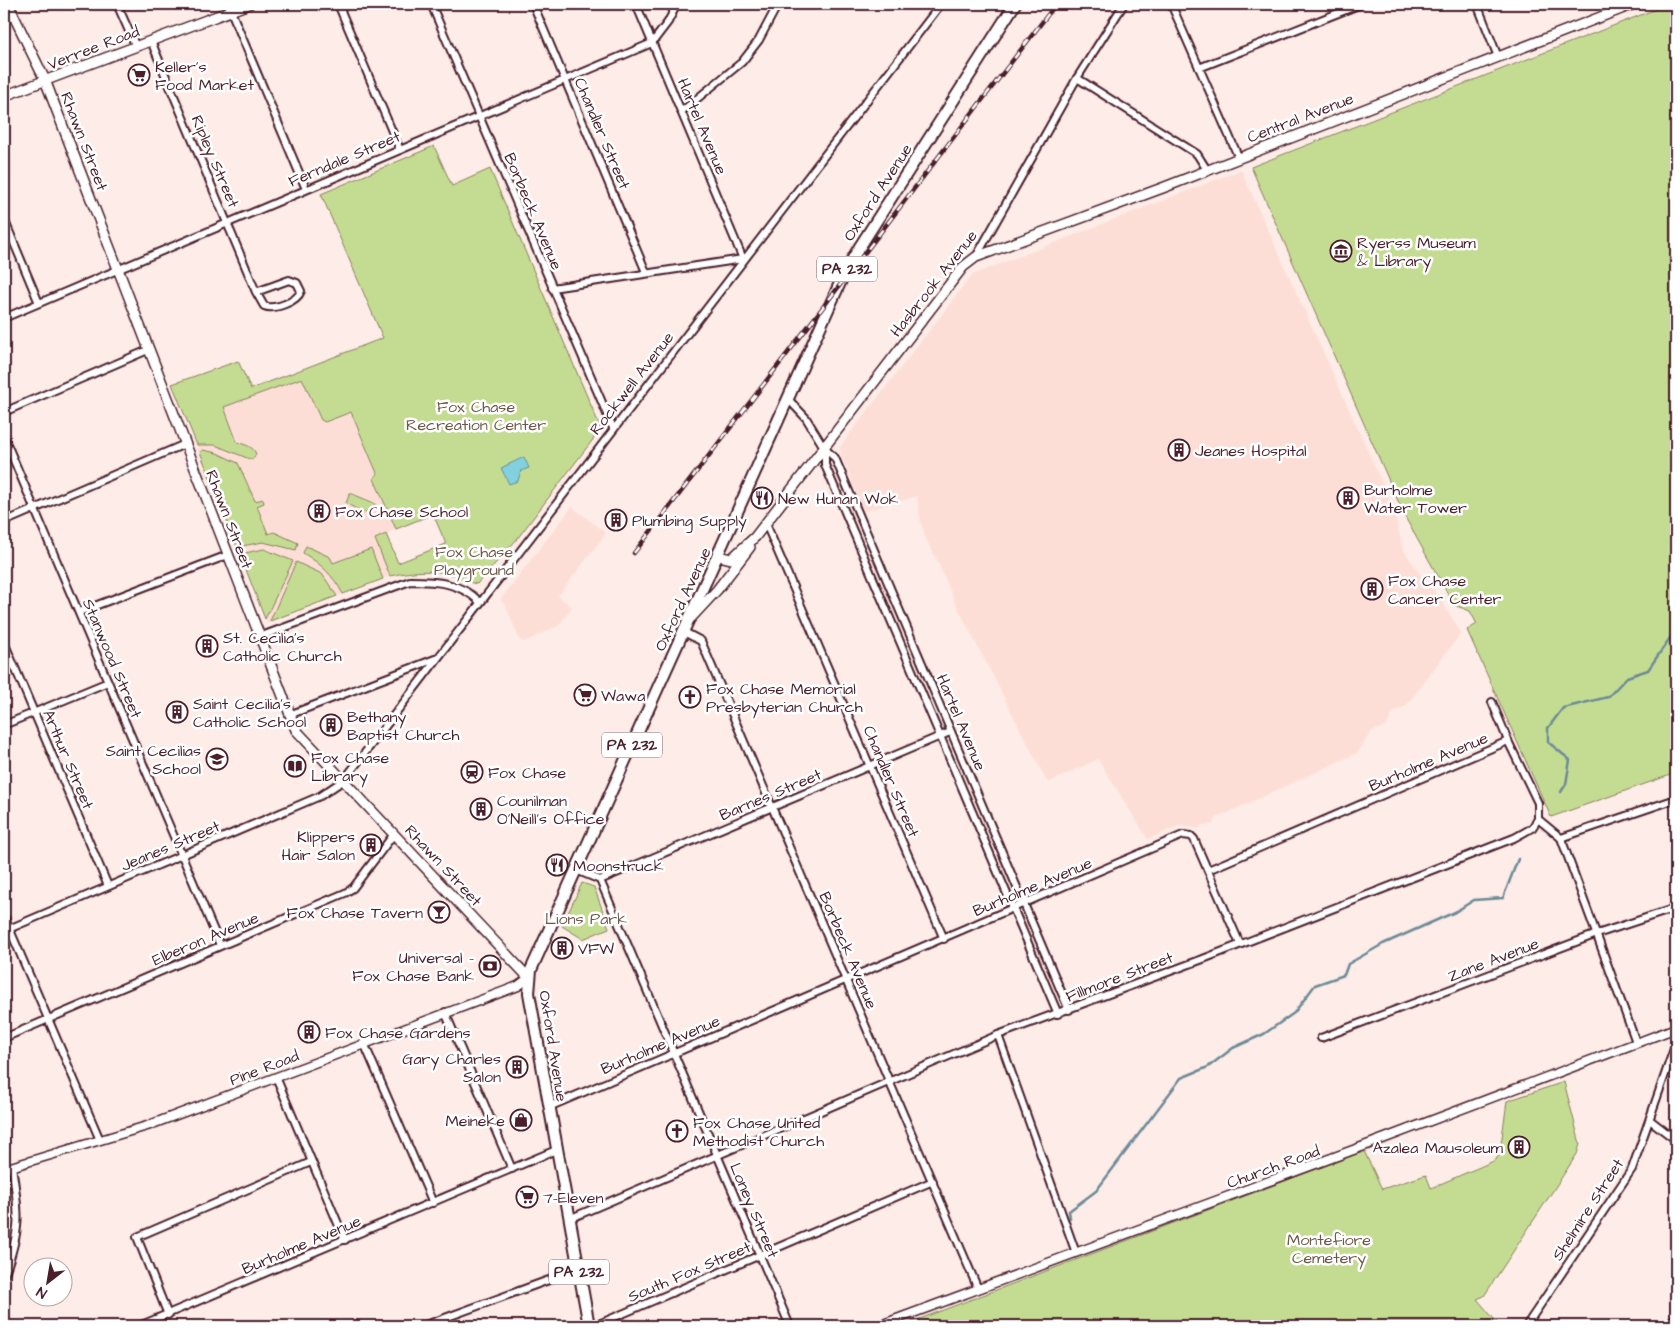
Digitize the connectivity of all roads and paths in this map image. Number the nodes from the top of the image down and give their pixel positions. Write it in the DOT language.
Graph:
graph roads {
  1 [pos="8,4"];
  2 [pos="117,4"];
  3 [pos="249,4"];
  4 [pos="338,4"];
  5 [pos="431,4"];
  6 [pos="533,4"];
  7 [pos="636,4"];
  8 [pos="676,4"];
  9 [pos="778,4"];
  10 [pos="942,4"];
  11 [pos="1015,4"];
  12 [pos="1124,4"];
  13 [pos="1170,4"];
  14 [pos="1361,4"];
  15 [pos="1477,4"];
  16 [pos="1634,4"];
  17 [pos="229,7"];
  18 [pos="151,41"];
  19 [pos="652,43"];
  20 [pos="136,47"];
  21 [pos="1498,57"];
  22 [pos="1199,68"];
  23 [pos="1077,78"];
  24 [pos="565,79"];
  25 [pos="45,80"];
  26 [pos="4,96"];
  27 [pos="682,111"];
  28 [pos="479,116"];
  29 [pos="400,150"];
  30 [pos="1238,156"];
  31 [pos="1207,170"];
  32 [pos="306,189"];
  33 [pos="4,219"];
  34 [pos="227,223"];
  35 [pos="976,257"];
  36 [pos="743,259"];
  37 [pos="118,269"];
  38 [pos="646,272"];
  39 [pos="552,288"];
  40 [pos="256,292"];
  41 [pos="39,303"];
  42 [pos="4,318"];
  43 [pos="148,350"];
  44 [pos="789,400"];
  45 [pos="4,412"];
  46 [pos="613,428"];
  47 [pos="4,437"];
  48 [pos="185,444"];
  49 [pos="825,449"];
  50 [pos="34,509"];
  51 [pos="4,522"];
  52 [pos="766,524"];
  53 [pos="755,537"];
  54 [pos="228,555"];
  55 [pos="719,556"];
  56 [pos="480,602"];
  57 [pos="79,612"];
  58 [pos="689,620"];
  59 [pos="684,632"];
  60 [pos="259,636"];
  61 [pos="4,642"];
  62 [pos="436,658"];
  63 [pos="108,682"];
  64 [pos="1492,702"];
  65 [pos="34,712"];
  66 [pos="289,715"];
  67 [pos="4,726"];
  68 [pos="950,732"];
  69 [pos="941,736"];
  70 [pos="1508,742"];
  71 [pos="870,766"];
  72 [pos="344,780"];
  73 [pos="1676,799"];
  74 [pos="773,807"];
  75 [pos="1538,819"];
  76 [pos="394,834"];
  77 [pos="1561,838"];
  78 [pos="181,855"];
  79 [pos="576,870"];
  80 [pos="1208,870"];
  81 [pos="600,880"];
  82 [pos="108,886"];
  83 [pos="1026,904"];
  84 [pos="1676,908"];
  85 [pos="1014,909"];
  86 [pos="4,916"];
  87 [pos="6,930"];
  88 [pos="1598,934"];
  89 [pos="944,938"];
  90 [pos="1240,944"];
  91 [pos="220,945"];
  92 [pos="529,978"];
  93 [pos="847,980"];
  94 [pos="1069,1010"];
  95 [pos="445,1012"];
  96 [pos="1058,1014"];
  97 [pos="48,1020"];
  98 [pos="1676,1028"];
  99 [pos="998,1035"];
  100 [pos="4,1038"];
  101 [pos="1321,1038"];
  102 [pos="1636,1042"];
  103 [pos="364,1043"];
  104 [pos="1676,1043"];
  105 [pos="674,1053"];
  106 [pos="276,1077"];
  107 [pos="889,1083"];
  108 [pos="549,1107"];
  109 [pos="1650,1120"];
  110 [pos="1674,1136"];
  111 [pos="100,1140"];
  112 [pos="556,1150"];
  113 [pos="717,1156"];
  114 [pos="311,1162"];
  115 [pos="8,1168"];
  116 [pos="512,1169"];
  117 [pos="933,1182"];
  118 [pos="433,1203"];
  119 [pos="569,1219"];
  120 [pos="344,1240"];
  121 [pos="1076,1253"];
  122 [pos="760,1256"];
  123 [pos="579,1269"];
  124 [pos="4,1276"];
  125 [pos="978,1289"];
  126 [pos="168,1315"];
  127 [pos="1676,1316"];
  128 [pos="140,1326"];
  129 [pos="424,1326"];
  130 [pos="589,1326"];
  131 [pos="594,1326"];
  132 [pos="790,1326"];
  133 [pos="878,1326"];
  134 [pos="1526,1326"];
  135 [pos="1668,1326"];
  1 -- 25 [label="main road, Rhawn Street"];
  2 -- 20 [label="street"];
  3 -- 17 [label="main road, Verree Road"];
  4 -- 29 [label="street"];
  5 -- 28 [label="street, Borbeck Avenue"];
  6 -- 24 [label="street, Chandler Street"];
  7 -- 19 [label="street, Hartel Avenue"];
  8 -- 19 [label="street"];
  9 -- 27 [label="street"];
  10 -- 36 [label="street, Rockwell Avenue"];
  11 -- 44 [label="main road, Oxford Avenue / PA 232"];
  12 -- 23 [label="street, Hasbrook Avenue"];
  13 -- 22 [label="street"];
  14 -- 22 [label="street"];
  15 -- 21 [label="street"];
  16 -- 21 [label="main road, Central Avenue"];
  17 -- 18 [label="main road, Verree Road"];
  17 -- 32 [label="street"];
  18 -- 20 [label="main road, Verree Road"];
  18 -- 34 [label="street, Ripley Street"];
  19 -- 24 [label="street, Ferndale Street"];
  19 -- 27 [label="street, Hartel Avenue"];
  20 -- 25 [label="main road, Verree Road"];
  21 -- 30 [label="main road, Central Avenue"];
  22 -- 30 [label="street"];
  23 -- 31 [label="street"];
  23 -- 35 [label="street, Hasbrook Avenue"];
  24 -- 28 [label="street, Ferndale Street"];
  24 -- 38 [label="street, Chandler Street"];
  25 -- 26 [label="main road, Verree Road"];
  25 -- 37 [label="main road, Rhawn Street"];
  27 -- 36 [label="street, Hartel Avenue"];
  28 -- 29 [label="street, Ferndale Street"];
  28 -- 39 [label="street, Borbeck Avenue"];
  29 -- 32 [label="street, Ferndale Street"];
  30 -- 31 [label="main road, Central Avenue"];
  31 -- 35 [label="main road, Central Avenue"];
  32 -- 34 [label="street, Ferndale Street"];
  33 -- 41 [label="street"];
  34 -- 37 [label="street, Ferndale Street"];
  34 -- 40 [label="street, Ripley Street"];
  35 -- 49 [label="main road, Hasbrook Avenue"];
  36 -- 38 [label="street"];
  36 -- 46 [label="street, Rockwell Avenue"];
  37 -- 41 [label="street, Ferndale Street"];
  37 -- 43 [label="main road, Rhawn Street"];
  38 -- 39 [label="street"];
  39 -- 46 [label="street, Borbeck Avenue"];
  40 -- 40 [label="street, Ripley Street"];
  41 -- 42 [label="street, Ferndale Street"];
  43 -- 45 [label="street"];
  43 -- 48 [label="main road, Rhawn Street"];
  44 -- 49 [label="street, Hartel Avenue"];
  44 -- 55 [label="main road, Oxford Avenue / PA 232"];
  46 -- 56 [label="street, Rockwell Avenue"];
  47 -- 50 [label="street, Stanwood Street"];
  48 -- 50 [label="street"];
  48 -- 54 [label="main road, Rhawn Street"];
  49 -- 52 [label="main road, Hasbrook Avenue"];
  49 -- 68 [label="street, Hartel Avenue"];
  49 -- 69 [label="street, Hartel Avenue"];
  50 -- 51 [label="street"];
  50 -- 57 [label="street, Stanwood Street"];
  52 -- 53 [label="main road, Hasbrook Avenue"];
  52 -- 71 [label="street, Chandler Street"];
  53 -- 55 [label="main road, Hasbrook Avenue"];
  53 -- 58 [label="main road, Hasbrook Avenue"];
  54 -- 57 [label="street"];
  54 -- 60 [label="main road, Rhawn Street"];
  55 -- 58 [label="main road, Oxford Avenue / PA 232"];
  56 -- 60 [label="street"];
  56 -- 62 [label="street, Rockwell Avenue"];
  57 -- 63 [label="street, Stanwood Street"];
  58 -- 59 [label="main road, Oxford Avenue / PA 232"];
  59 -- 74 [label="street, Borbeck Avenue"];
  59 -- 79 [label="main road, Oxford Avenue / PA 232"];
  60 -- 66 [label="main road, Rhawn Street"];
  61 -- 65 [label="street, Arthur Street"];
  62 -- 66 [label="street"];
  62 -- 72 [label="street, Rockwell Avenue"];
  63 -- 65 [label="street"];
  63 -- 78 [label="street, Stanwood Street"];
  64 -- 70 [label="street"];
  65 -- 67 [label="street"];
  65 -- 82 [label="street, Arthur Street"];
  66 -- 72 [label="main road, Rhawn Street"];
  68 -- 69 [label="street, Barnes Street"];
  68 -- 83 [label="street, Hartel Avenue"];
  69 -- 71 [label="street, Barnes Street"];
  69 -- 85 [label="street, Hartel Avenue"];
  70 -- 75 [label="street"];
  70 -- 80 [label="street, Burholme Avenue"];
  71 -- 74 [label="street, Barnes Street"];
  71 -- 89 [label="street, Chandler Street"];
  72 -- 76 [label="main road, Rhawn Street"];
  72 -- 78 [label="street, Jeanes Street"];
  73 -- 77 [label="street"];
  74 -- 81 [label="street, Barnes Street"];
  74 -- 93 [label="street, Borbeck Avenue"];
  75 -- 77 [label="street"];
  75 -- 90 [label="street, Fillmore Street"];
  76 -- 91 [label="street, Elberon Avenue"];
  76 -- 92 [label="main road, Rhawn Street"];
  77 -- 88 [label="street"];
  78 -- 82 [label="street, Jeanes Street"];
  78 -- 91 [label="street, Stanwood Street"];
  79 -- 81 [label="street"];
  79 -- 92 [label="main road, Oxford Avenue / PA 232"];
  80 -- 83 [label="street, Burholme Avenue"];
  80 -- 90 [label="street"];
  81 -- 105 [label="street, Loney Street"];
  82 -- 87 [label="street, Jeanes Street"];
  83 -- 85 [label="street, Burholme Avenue"];
  83 -- 94 [label="street, Hartel Avenue"];
  84 -- 88 [label="street, Zane Avenue"];
  85 -- 89 [label="street, Burholme Avenue"];
  85 -- 96 [label="street, Hartel Avenue"];
  86 -- 87 [label="street"];
  87 -- 97 [label="street"];
  88 -- 101 [label="street, Zane Avenue"];
  88 -- 102 [label="street"];
  89 -- 93 [label="street, Burholme Avenue"];
  90 -- 94 [label="street, Fillmore Street"];
  91 -- 97 [label="street, Elberon Avenue"];
  92 -- 95 [label="street, Pine Road"];
  92 -- 108 [label="main road, Oxford Avenue / PA 232"];
  93 -- 105 [label="street, Burholme Avenue"];
  93 -- 107 [label="street, Borbeck Avenue"];
  94 -- 96 [label="street, Fillmore Street"];
  95 -- 103 [label="street, Pine Road"];
  95 -- 116 [label="street"];
  96 -- 99 [label="street, Fillmore Street"];
  97 -- 100 [label="street, Elberon Avenue"];
  97 -- 111 [label="street"];
  98 -- 102 [label="street, Church Road"];
  99 -- 107 [label="street, Fillmore Street"];
  99 -- 121 [label="street"];
  102 -- 121 [label="street, Church Road"];
  103 -- 106 [label="street, Pine Road"];
  103 -- 118 [label="street"];
  104 -- 109 [label="street, Shelmire Street"];
  105 -- 108 [label="street, Burholme Avenue"];
  105 -- 113 [label="street, Loney Street"];
  106 -- 111 [label="street, Pine Road"];
  106 -- 114 [label="street"];
  107 -- 113 [label="street, Fillmore Street"];
  107 -- 117 [label="street, Borbeck Avenue"];
  108 -- 112 [label="main road, Oxford Avenue / PA 232"];
  109 -- 110 [label="street"];
  109 -- 134 [label="street, Shelmire Street"];
  111 -- 115 [label="street, Pine Road"];
  112 -- 116 [label="street, Burholme Avenue"];
  112 -- 119 [label="main road, Oxford Avenue / PA 232"];
  113 -- 119 [label="street, Fillmore Street"];
  113 -- 122 [label="street, Loney Street"];
  114 -- 120 [label="street"];
  114 -- 126 [label="street"];
  115 -- 124 [label="street"];
  116 -- 118 [label="street, Burholme Avenue"];
  117 -- 122 [label="street, South Fox Street"];
  117 -- 125 [label="street, Borbeck Avenue"];
  118 -- 120 [label="street, Burholme Avenue"];
  119 -- 123 [label="main road, PA 232"];
  120 -- 126 [label="street, Burholme Avenue"];
  121 -- 125 [label="street, Church Road"];
  122 -- 131 [label="street, South Fox Street"];
  122 -- 132 [label="street, Loney Street"];
  123 -- 129 [label="street"];
  123 -- 130 [label="main road, PA 232"];
  125 -- 133 [label="street, Church Road"];
  126 -- 128 [label="street, Burholme Avenue"];
  127 -- 135 [label="street"];
}
